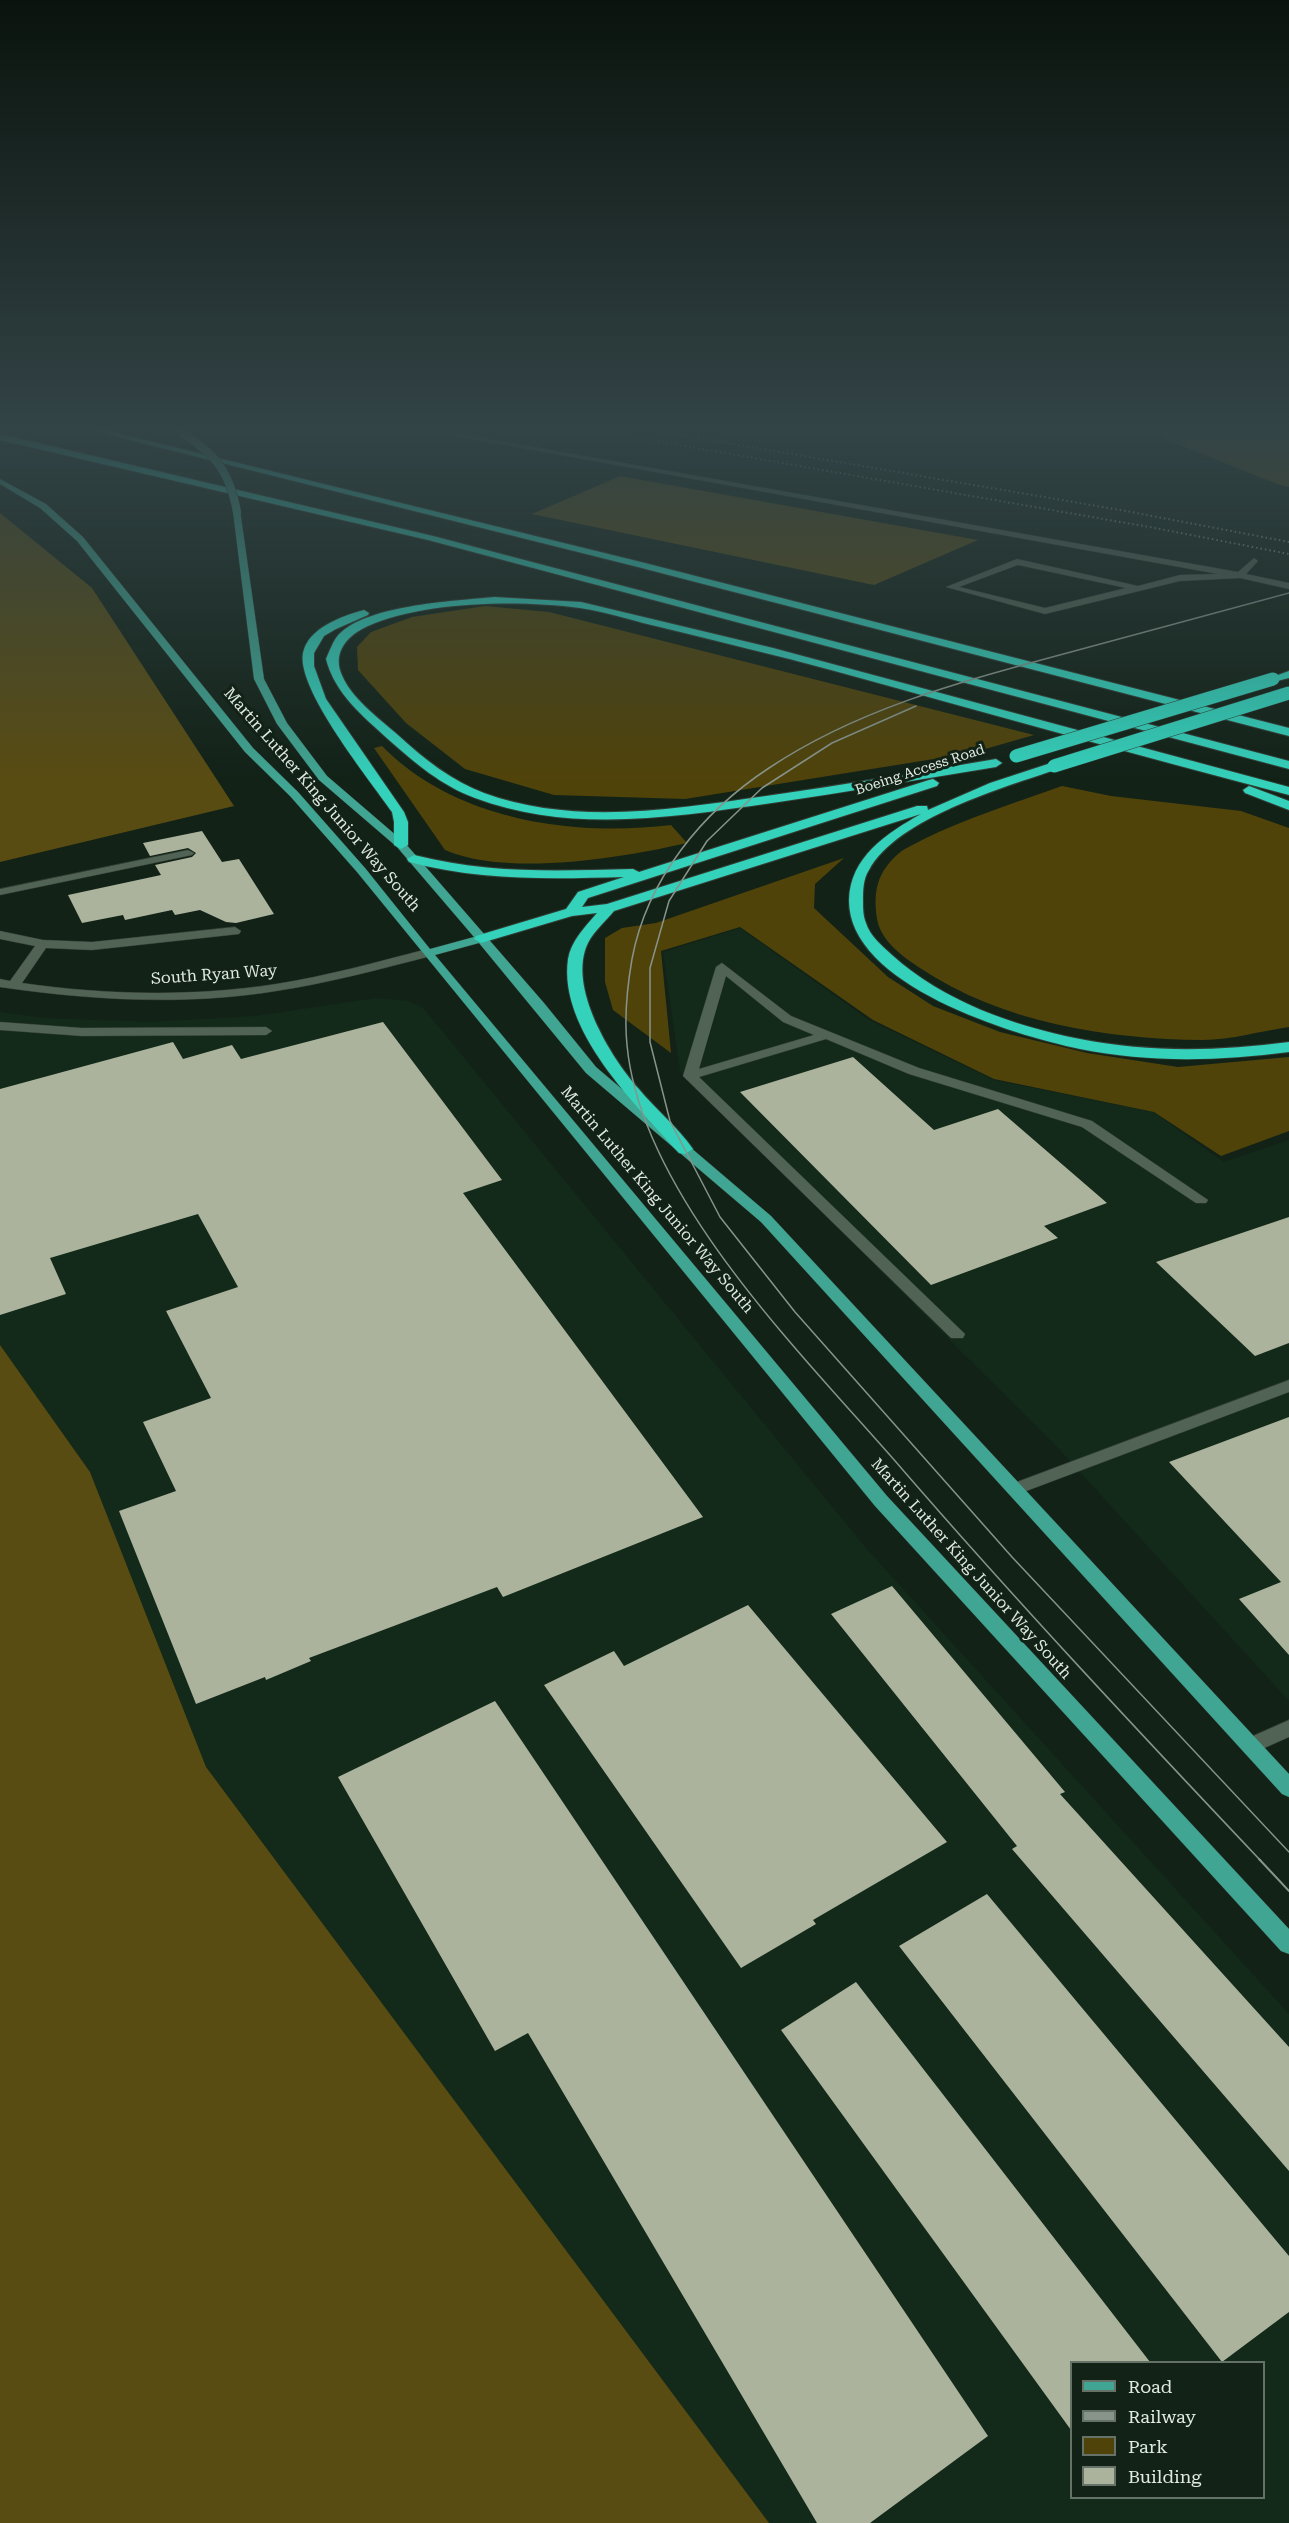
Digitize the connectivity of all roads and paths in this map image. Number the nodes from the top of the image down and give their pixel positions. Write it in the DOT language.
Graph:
graph roads {
  1 [pos="86,547"];
  2 [pos="242,547"];
  3 [pos="456,547"];
  4 [pos="463,547"];
  5 [pos="568,547"];
  6 [pos="1081,547"];
  7 [pos="1254,561"];
  8 [pos="1240,575"];
  9 [pos="1289,586"];
  10 [pos="1136,588"];
  11 [pos="600,595"];
  12 [pos="623,603"];
  13 [pos="581,605"];
  14 [pos="773,651"];
  15 [pos="1289,674"];
  16 [pos="1289,693"];
  17 [pos="1016,717"];
  18 [pos="1289,732"];
  19 [pos="996,763"];
  20 [pos="1289,765"];
  21 [pos="1003,783"];
  22 [pos="1289,790"];
  23 [pos="1289,806"];
  24 [pos="401,845"];
  25 [pos="189,853"];
  26 [pos="414,859"];
  27 [pos="653,873"];
  28 [pos="0,892"];
  29 [pos="609,908"];
  30 [pos="571,912"];
  31 [pos="235,931"];
  32 [pos="0,936"];
  33 [pos="481,939"];
  34 [pos="43,944"];
  35 [pos="427,953"];
  36 [pos="0,983"];
  37 [pos="13,986"];
  38 [pos="0,1026"];
  39 [pos="266,1031"];
  40 [pos="827,1035"];
  41 [pos="1289,1047"];
  42 [pos="690,1076"];
  43 [pos="686,1149"];
  44 [pos="1201,1200"];
  45 [pos="957,1334"];
  46 [pos="1289,1386"];
  47 [pos="1015,1489"];
  48 [pos="1289,1728"];
  49 [pos="1251,1746"];
  50 [pos="1289,1788"];
  51 [pos="1289,1944"];
  1 -- 35 [label="main road, Martin Luther King Junior Way South"];
  2 -- 24 [label="main road, Martin Luther King Junior Way South, bridge"];
  3 -- 11 [label="highway"];
  4 -- 20 [label="highway"];
  5 -- 18 [label="highway"];
  6 -- 8 [label="street"];
  7 -- 8 [label="street"];
  8 -- 9 [label="street"];
  8 -- 10 [label="street"];
  10 -- 10 [label="street"];
  12 -- 14 [label="highway"];
  13 -- 14 [label="highway"];
  13 -- 19 [label="highway"];
  13 -- 24 [label="highway"];
  14 -- 17 [label="highway"];
  15 -- 19 [label="highway, Boeing Access Road, bridge"];
  16 -- 21 [label="highway, Boeing Access Road, bridge"];
  17 -- 22 [label="highway"];
  17 -- 23 [label="highway"];
  19 -- 27 [label="highway, Boeing Access Road"];
  21 -- 29 [label="highway, Boeing Access Road"];
  21 -- 41 [label="highway"];
  24 -- 26 [label="main road, Martin Luther King Junior Way South"];
  25 -- 28 [label="street"];
  26 -- 27 [label="highway"];
  26 -- 33 [label="main road, Martin Luther King Junior Way South"];
  27 -- 30 [label="highway, Boeing Access Road"];
  29 -- 30 [label="highway, Boeing Access Road"];
  29 -- 43 [label="highway"];
  30 -- 33 [label="highway, Boeing Access Road"];
  31 -- 34 [label="street"];
  32 -- 34 [label="street"];
  33 -- 35 [label="main road, Boeing Access Road"];
  33 -- 43 [label="main road, Martin Luther King Junior Way South"];
  34 -- 37 [label="street"];
  35 -- 37 [label="street, South Ryan Way"];
  35 -- 51 [label="main road, Martin Luther King Junior Way South"];
  36 -- 37 [label="street, South Ryan Way"];
  38 -- 39 [label="street"];
  40 -- 42 [label="street"];
  40 -- 42 [label="street"];
  40 -- 44 [label="street"];
  42 -- 45 [label="street"];
  43 -- 47 [label="main road, Martin Luther King Junior Way South"];
  46 -- 47 [label="street"];
  47 -- 49 [label="main road, Martin Luther King Junior Way South"];
  48 -- 49 [label="street"];
  49 -- 50 [label="main road, Martin Luther King Junior Way South"];
}
